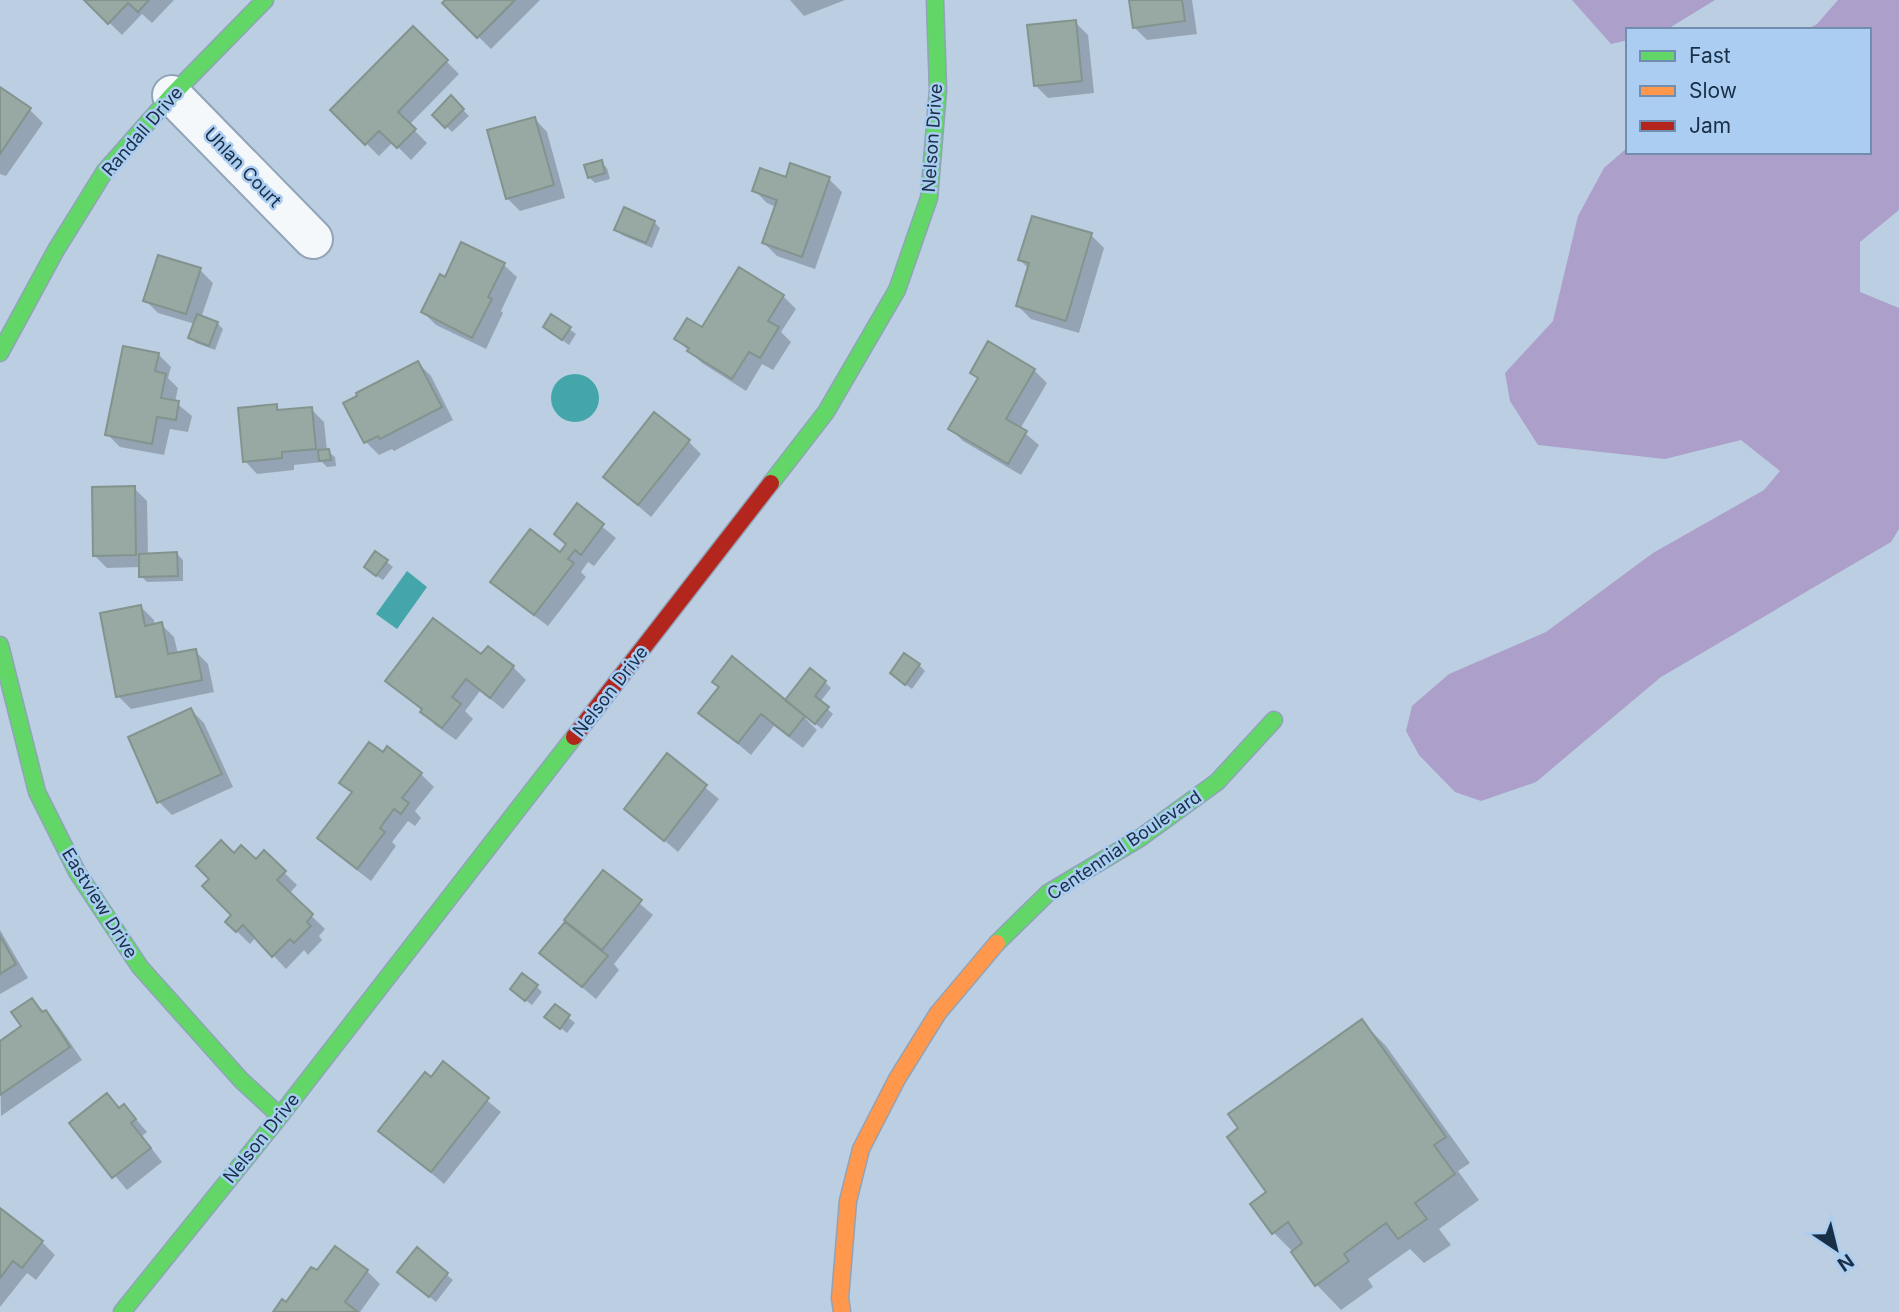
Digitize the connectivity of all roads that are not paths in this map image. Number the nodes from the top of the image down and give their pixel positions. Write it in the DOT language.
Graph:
graph roads {
  1 [pos="265,0"];
  2 [pos="935,0"];
  3 [pos="172,95"];
  4 [pos="313,239"];
  5 [pos="0,353"];
  6 [pos="0,645"];
  7 [pos="1274,720"];
  8 [pos="280,1115"];
  9 [pos="122,1312"];
  10 [pos="842,1312"];
  1 -- 3 [label="street, Randall Drive"];
  2 -- 8 [label="street, Nelson Drive"];
  3 -- 4 [label="street, Uhlan Court"];
  3 -- 5 [label="street, Randall Drive"];
  6 -- 8 [label="street, Eastview Drive"];
  7 -- 10 [label="street, Centennial Boulevard"];
  8 -- 9 [label="street, Nelson Drive"];
}
